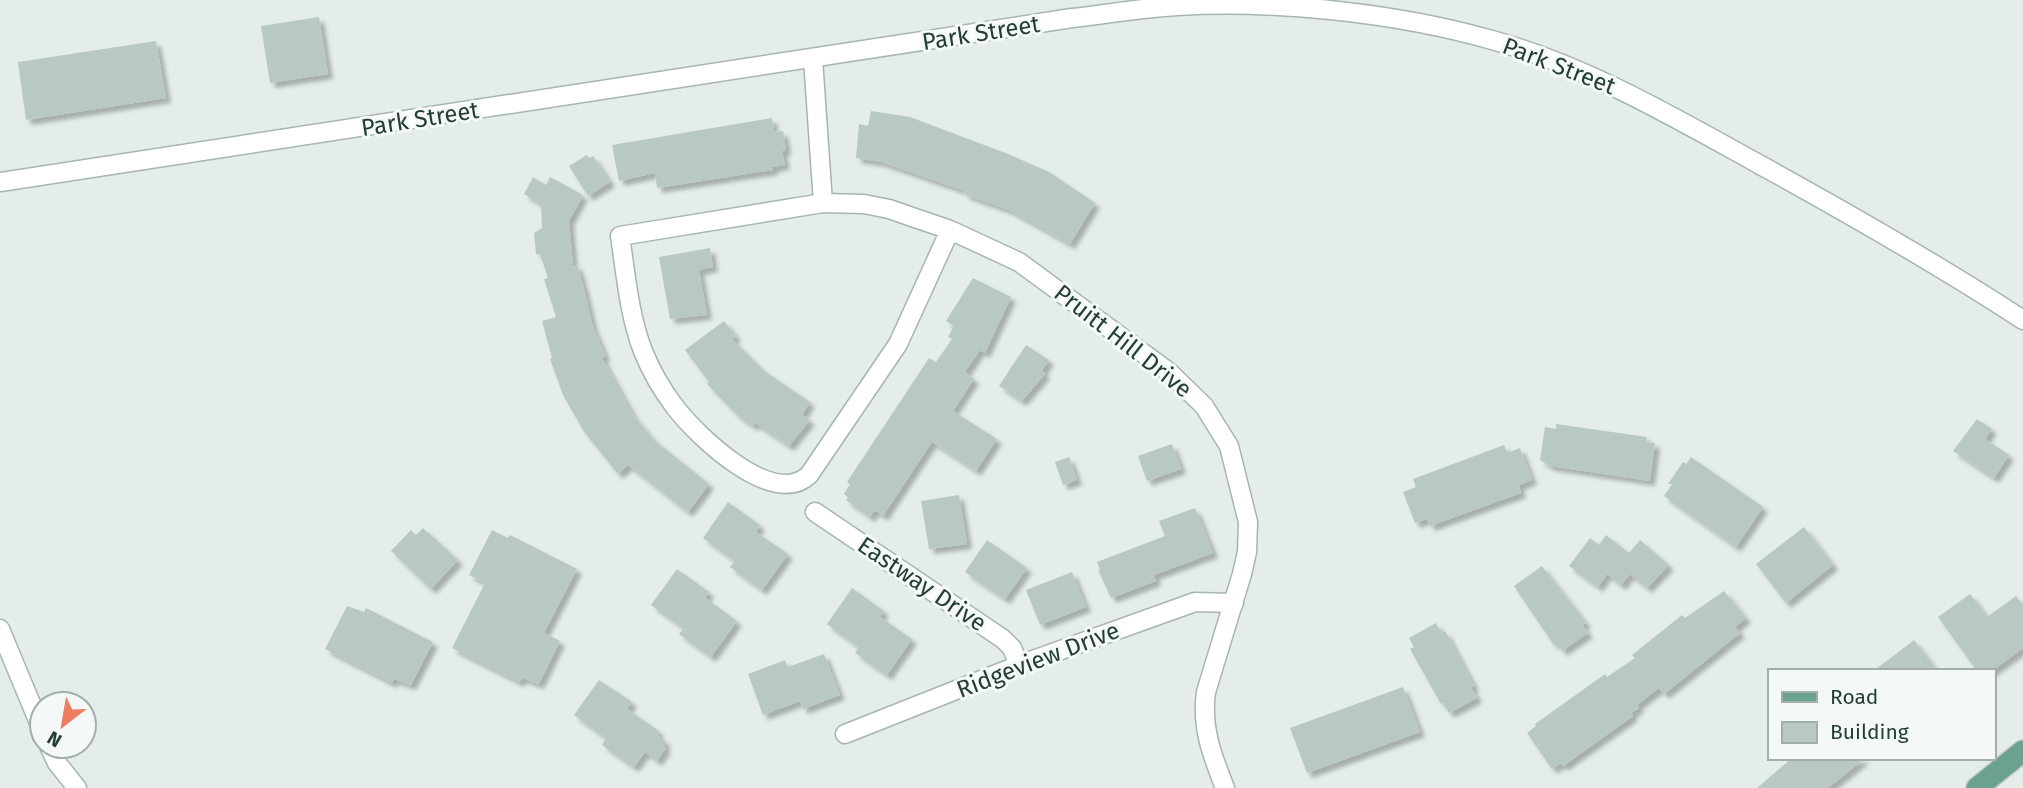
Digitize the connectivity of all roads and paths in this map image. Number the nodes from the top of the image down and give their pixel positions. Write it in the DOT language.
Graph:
graph roads {
  1 [pos="813,59"];
  2 [pos="0,182"];
  3 [pos="823,203"];
  4 [pos="950,230"];
  5 [pos="2023,320"];
  6 [pos="815,512"];
  7 [pos="1234,603"];
  8 [pos="0,629"];
  9 [pos="1018,665"];
  10 [pos="28,696"];
  11 [pos="845,734"];
  12 [pos="2023,751"];
  13 [pos="56,760"];
  14 [pos="77,788"];
  15 [pos="1226,788"];
  16 [pos="1977,788"];
  1 -- 2 [label="street, Park Street"];
  1 -- 3 [label="street"];
  1 -- 5 [label="street, Park Street"];
  3 -- 4 [label="street, Pruitt Hill Drive"];
  3 -- 4 [label="street, Pruitt Hill Drive"];
  4 -- 7 [label="street, Pruitt Hill Drive"];
  6 -- 9 [label="street, Eastway Drive"];
  7 -- 9 [label="street, Ridgeview Drive"];
  7 -- 15 [label="street, Pruitt Hill Drive"];
  8 -- 10 [label="street"];
  9 -- 11 [label="street, Ridgeview Drive"];
  12 -- 16 [label="main road"];
  13 -- 14 [label="street"];
}
